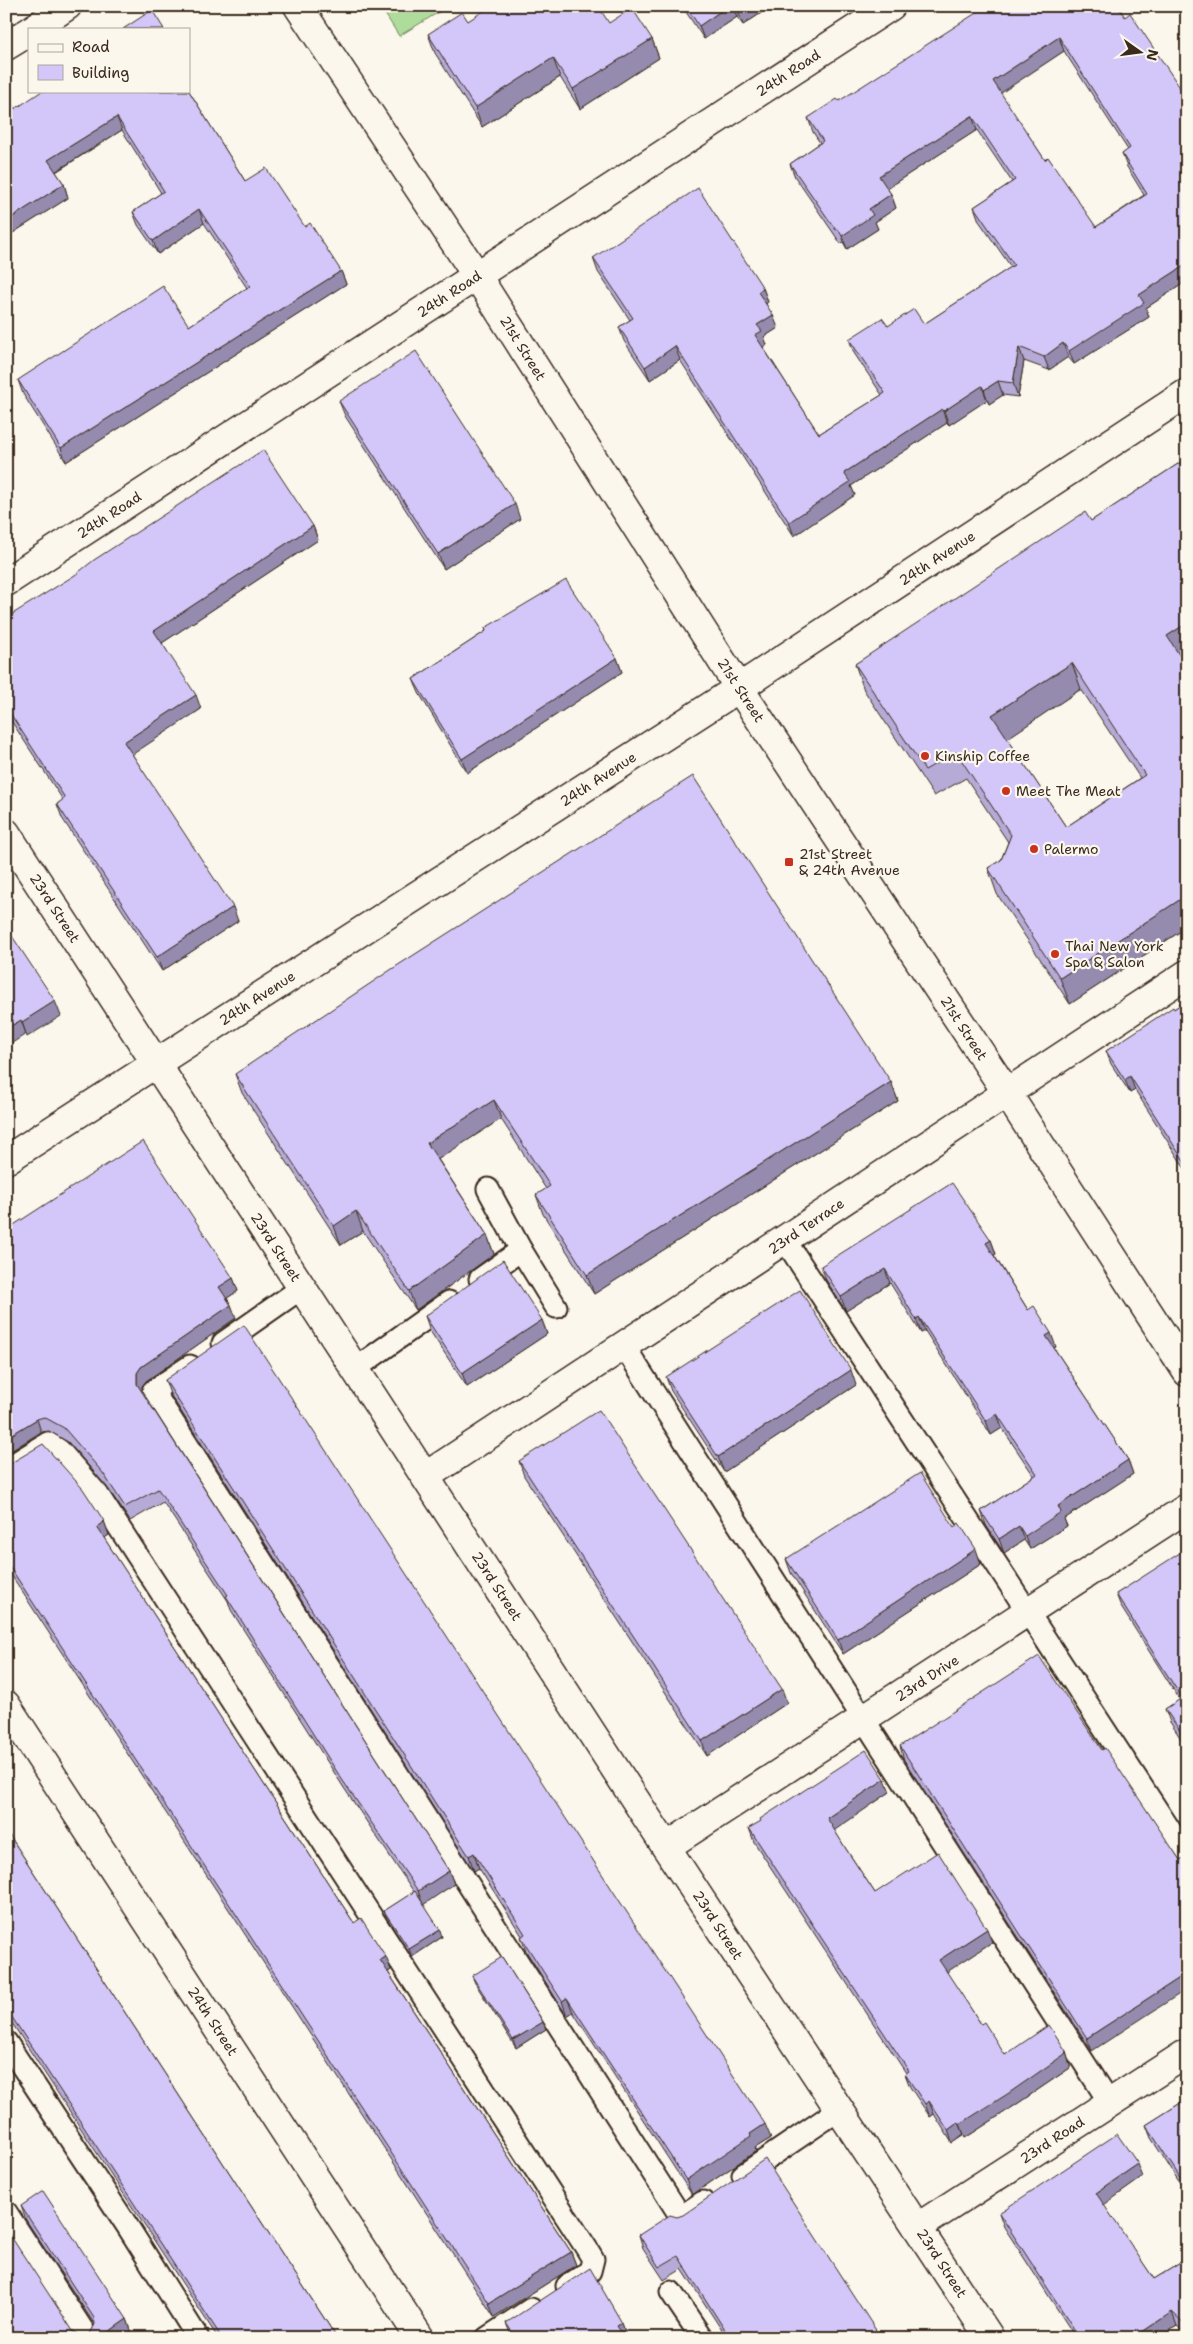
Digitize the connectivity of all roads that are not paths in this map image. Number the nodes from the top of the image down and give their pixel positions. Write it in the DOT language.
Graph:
graph roads {
  1 [pos="68,6"];
  2 [pos="298,6"];
  3 [pos="891,6"];
  4 [pos="35,28"];
  5 [pos="28,33"];
  6 [pos="6,46"];
  7 [pos="477,276"];
  8 [pos="1187,393"];
  9 [pos="6,582"];
  10 [pos="739,688"];
  11 [pos="6,833"];
  12 [pos="1187,974"];
  13 [pos="156,1063"];
  14 [pos="1007,1093"];
  15 [pos="6,1160"];
  16 [pos="488,1189"];
  17 [pos="785,1240"];
  18 [pos="521,1250"];
  19 [pos="303,1287"];
  20 [pos="556,1307"];
  21 [pos="624,1346"];
  22 [pos="355,1369"];
  23 [pos="1187,1372"];
  24 [pos="6,1469"];
  25 [pos="426,1476"];
  26 [pos="1187,1508"];
  27 [pos="1029,1612"];
  28 [pos="6,1705"];
  29 [pos="863,1719"];
  30 [pos="666,1847"];
  31 [pos="1187,1856"];
  32 [pos="6,2042"];
  33 [pos="1187,2053"];
  34 [pos="1110,2102"];
  35 [pos="840,2109"];
  36 [pos="6,2212"];
  37 [pos="918,2227"];
  38 [pos="670,2292"];
  39 [pos="88,2338"];
  40 [pos="198,2338"];
  41 [pos="420,2338"];
  42 [pos="487,2338"];
  43 [pos="702,2338"];
  44 [pos="990,2338"];
  1 -- 4 [label="street"];
  2 -- 7 [label="street, 21st Street"];
  3 -- 7 [label="street, 24th Road"];
  5 -- 6 [label="street"];
  7 -- 9 [label="street, 24th Road"];
  7 -- 10 [label="street, 21st Street"];
  8 -- 10 [label="street, 24th Avenue"];
  10 -- 13 [label="street, 24th Avenue"];
  10 -- 14 [label="street, 21st Street"];
  11 -- 13 [label="street, 23rd Street"];
  12 -- 14 [label="street, 23rd Terrace"];
  13 -- 15 [label="street, 24th Avenue"];
  13 -- 19 [label="street, 23rd Street"];
  14 -- 17 [label="street, 23rd Terrace"];
  14 -- 23 [label="street, 21st Street"];
  16 -- 18 [label="lane"];
  17 -- 21 [label="street, 23rd Terrace"];
  17 -- 27 [label="lane"];
  18 -- 20 [label="lane"];
  18 -- 22 [label="lane"];
  19 -- 22 [label="street, 23rd Street"];
  19 -- 35 [label="lane"];
  21 -- 25 [label="street, 23rd Terrace"];
  21 -- 29 [label="lane"];
  22 -- 25 [label="street, 23rd Street"];
  24 -- 42 [label="lane"];
  25 -- 30 [label="street, 23rd Street"];
  26 -- 27 [label="street, 23rd Drive"];
  27 -- 29 [label="street, 23rd Drive"];
  27 -- 31 [label="lane"];
  28 -- 41 [label="street, 24th Street"];
  29 -- 30 [label="street, 23rd Drive"];
  29 -- 34 [label="lane"];
  30 -- 35 [label="street, 23rd Street"];
  32 -- 40 [label="lane"];
  33 -- 34 [label="street, 23rd Road"];
  34 -- 37 [label="street, 23rd Road"];
  35 -- 37 [label="street, 23rd Street"];
  36 -- 39 [label="lane"];
  37 -- 44 [label="street, 23rd Street"];
  38 -- 43 [label="lane"];
}
